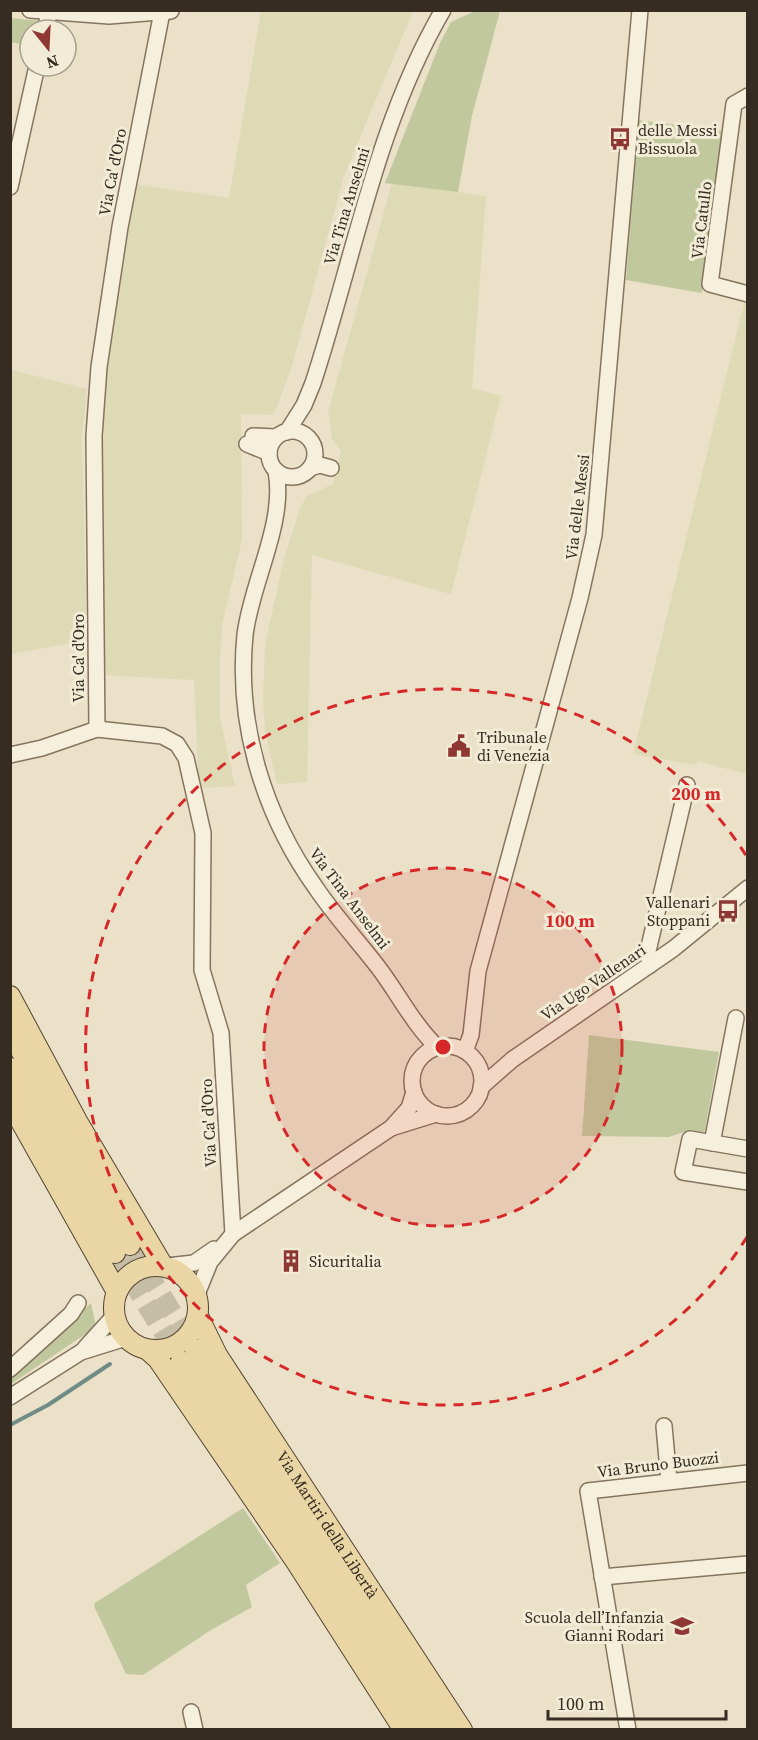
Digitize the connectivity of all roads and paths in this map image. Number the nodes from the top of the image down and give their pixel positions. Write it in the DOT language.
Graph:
graph roads {
  1 [pos="30,10"];
  2 [pos="431,10"];
  3 [pos="443,10"];
  4 [pos="640,10"];
  5 [pos="167,11"];
  6 [pos="49,13"];
  7 [pos="48,18"];
  8 [pos="426,40"];
  9 [pos="34,78"];
  10 [pos="747,96"];
  11 [pos="10,187"];
  12 [pos="747,294"];
  13 [pos="312,386"];
  14 [pos="282,434"];
  15 [pos="312,445"];
  16 [pos="269,453"];
  17 [pos="276,471"];
  18 [pos="303,472"];
  19 [pos="276,514"];
  20 [pos="98,729"];
  21 [pos="10,755"];
  22 [pos="687,784"];
  23 [pos="747,888"];
  24 [pos="650,965"];
  25 [pos="10,996"];
  26 [pos="736,1017"];
  27 [pos="412,1018"];
  28 [pos="10,1031"];
  29 [pos="437,1047"];
  30 [pos="459,1049"];
  31 [pos="513,1059"];
  32 [pos="417,1062"];
  33 [pos="477,1064"];
  34 [pos="10,1068"];
  35 [pos="481,1087"];
  36 [pos="414,1092"];
  37 [pos="10,1102"];
  38 [pos="436,1114"];
  39 [pos="392,1128"];
  40 [pos="712,1143"];
  41 [pos="747,1149"];
  42 [pos="747,1182"];
  43 [pos="231,1236"];
  44 [pos="165,1266"];
  45 [pos="117,1292"];
  46 [pos="197,1294"];
  47 [pos="78,1303"];
  48 [pos="114,1316"];
  49 [pos="198,1316"];
  50 [pos="126,1338"];
  51 [pos="148,1350"];
  52 [pos="81,1352"];
  53 [pos="10,1369"];
  54 [pos="10,1397"];
  55 [pos="664,1426"];
  56 [pos="747,1473"];
  57 [pos="669,1481"];
  58 [pos="747,1564"];
  59 [pos="602,1577"];
  60 [pos="191,1712"];
  61 [pos="195,1730"];
  62 [pos="404,1730"];
  63 [pos="423,1730"];
  64 [pos="443,1730"];
  65 [pos="462,1730"];
  66 [pos="627,1730"];
  1 -- 6 [label="street"];
  2 -- 8 [label="street, Via Tina Anselmi"];
  3 -- 8 [label="street, Via Tina Anselmi"];
  4 -- 30 [label="street, Via delle Messi"];
  5 -- 6 [label="street"];
  5 -- 20 [label="street, Via Ca' d'Oro"];
  6 -- 7 [label="street"];
  8 -- 13 [label="street, Via Tina Anselmi"];
  9 -- 11 [label="street"];
  10 -- 12 [label="street, Via Catullo"];
  13 -- 14 [label="street"];
  13 -- 15 [label="street"];
  14 -- 15 [label="street"];
  14 -- 16 [label="street"];
  14 -- 16 [label="street"];
  15 -- 18 [label="street"];
  15 -- 18 [label="street"];
  16 -- 17 [label="street"];
  17 -- 18 [label="street"];
  17 -- 19 [label="street"];
  18 -- 19 [label="street"];
  19 -- 27 [label="street, Via Tina Anselmi"];
  20 -- 21 [label="street"];
  20 -- 43 [label="street, Via Ca' d'Oro"];
  22 -- 24 [label="street"];
  23 -- 24 [label="street, Via Ugo Vallenari"];
  24 -- 31 [label="street, Via Ugo Vallenari"];
  25 -- 44 [label="main road"];
  26 -- 40 [label="street"];
  27 -- 29 [label="street, Via Tina Anselmi"];
  27 -- 32 [label="street, Via Tina Anselmi"];
  28 -- 34 [label="main road"];
  29 -- 30 [label="street"];
  29 -- 32 [label="street"];
  30 -- 33 [label="street"];
  31 -- 33 [label="street, Via Ugo Vallenari"];
  31 -- 35 [label="street, Via Ugo Vallenari"];
  32 -- 36 [label="street"];
  33 -- 35 [label="street"];
  35 -- 38 [label="street"];
  36 -- 38 [label="street"];
  36 -- 39 [label="street"];
  37 -- 45 [label="main road"];
  38 -- 39 [label="street"];
  39 -- 43 [label="street"];
  40 -- 41 [label="street"];
  40 -- 42 [label="street"];
  43 -- 44 [label="street"];
  43 -- 46 [label="street"];
  44 -- 45 [label="main road"];
  44 -- 46 [label="main road"];
  45 -- 48 [label="main road"];
  46 -- 49 [label="main road"];
  47 -- 53 [label="street"];
  48 -- 50 [label="main road"];
  48 -- 52 [label="street"];
  49 -- 51 [label="main road"];
  49 -- 65 [label="main road, Via Martiri della Libertà"];
  50 -- 51 [label="main road"];
  50 -- 52 [label="street"];
  51 -- 62 [label="main road"];
  52 -- 54 [label="street"];
  55 -- 57 [label="street"];
  56 -- 57 [label="street, Via Bruno Buozzi"];
  57 -- 59 [label="street, Via Bruno Buozzi"];
  58 -- 59 [label="street"];
  59 -- 66 [label="street, Via Bruno Buozzi"];
  60 -- 61 [label="street"];
  63 -- 64 [label="main road, Via Martiri della Libertà"];
}
